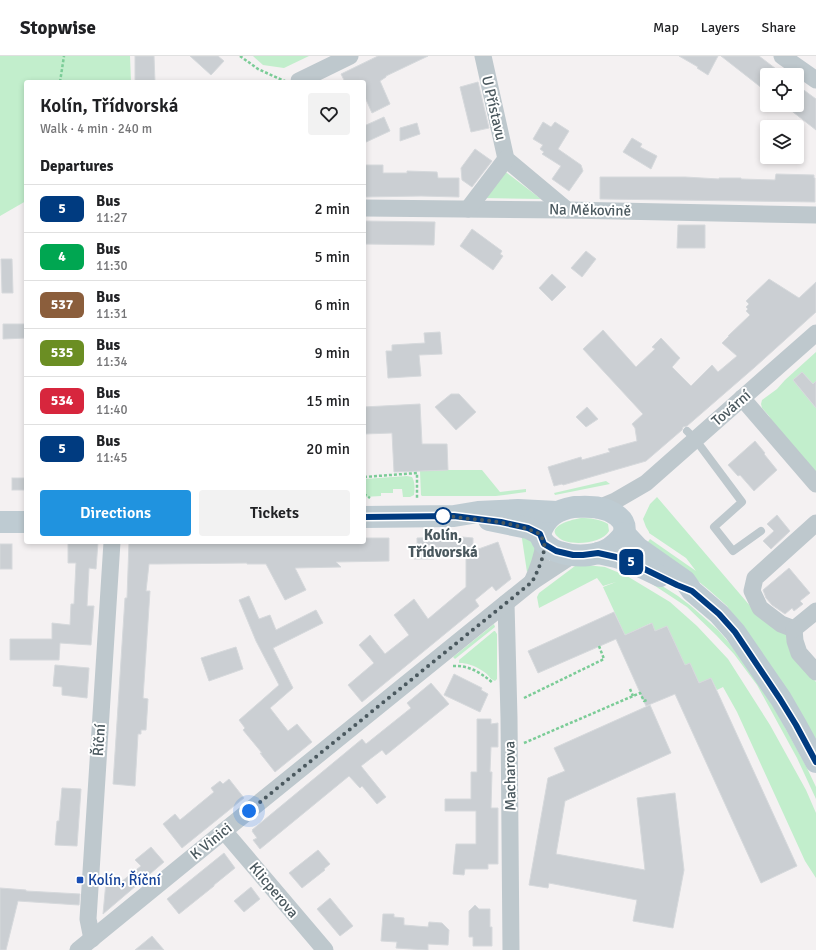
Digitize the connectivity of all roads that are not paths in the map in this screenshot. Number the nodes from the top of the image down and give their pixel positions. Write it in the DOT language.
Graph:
graph roads {
  1 [pos="350,56"];
  2 [pos="483,56"];
  3 [pos="782,56"];
  4 [pos="301,80"];
  5 [pos="816,80"];
  6 [pos="506,159"];
  7 [pos="366,208"];
  8 [pos="468,209"];
  9 [pos="567,210"];
  10 [pos="816,215"];
  11 [pos="816,333"];
  12 [pos="742,398"];
  13 [pos="691,435"];
  14 [pos="646,483"];
  15 [pos="816,484"];
  16 [pos="367,508"];
  17 [pos="598,508"];
  18 [pos="557,512"];
  19 [pos="454,516"];
  20 [pos="0,522"];
  21 [pos="24,522"];
  22 [pos="816,523"];
  23 [pos="623,528"];
  24 [pos="761,531"];
  25 [pos="542,539"];
  26 [pos="112,544"];
  27 [pos="598,553"];
  28 [pos="573,555"];
  29 [pos="532,582"];
  30 [pos="692,591"];
  31 [pos="506,603"];
  32 [pos="816,611"];
  33 [pos="794,629"];
  34 [pos="816,672"];
  35 [pos="816,762"];
  36 [pos="224,831"];
  37 [pos="92,938"];
  38 [pos="78,950"];
  39 [pos="325,950"];
  40 [pos="512,950"];
  1 -- 4 [label="street"];
  2 -- 6 [label="street, U Přístavu"];
  3 -- 5 [label="street"];
  6 -- 8 [label="street, U Přístavu"];
  6 -- 9 [label="street, U Přístavu"];
  7 -- 8 [label="street, Na Měkovině"];
  8 -- 9 [label="street, Na Měkovině"];
  9 -- 10 [label="street, Na Měkovině"];
  11 -- 12 [label="street, Tovární"];
  12 -- 13 [label="street, Tovární"];
  12 -- 15 [label="street"];
  13 -- 14 [label="street, Tovární"];
  13 -- 24 [label="lane"];
  14 -- 17 [label="street, Tovární"];
  14 -- 23 [label="street, Tovární"];
  16 -- 19 [label="main road"];
  17 -- 18 [label="main road"];
  17 -- 23 [label="main road"];
  18 -- 19 [label="main road"];
  18 -- 25 [label="main road"];
  19 -- 25 [label="main road"];
  20 -- 21 [label="main road"];
  22 -- 33 [label="street"];
  23 -- 27 [label="main road"];
  23 -- 30 [label="main road"];
  25 -- 28 [label="main road"];
  25 -- 29 [label="street, K Vinici"];
  26 -- 37 [label="street, Říční"];
  27 -- 28 [label="main road"];
  27 -- 30 [label="main road"];
  28 -- 29 [label="street, K Vinici"];
  29 -- 31 [label="street, K Vinici"];
  30 -- 35 [label="main road"];
  31 -- 36 [label="street, K Vinici"];
  31 -- 40 [label="street, Macharova"];
  32 -- 33 [label="street"];
  33 -- 34 [label="street"];
  36 -- 37 [label="street, K Vinici"];
  36 -- 39 [label="street, Klicperova"];
  37 -- 38 [label="street, K Vinici"];
}
